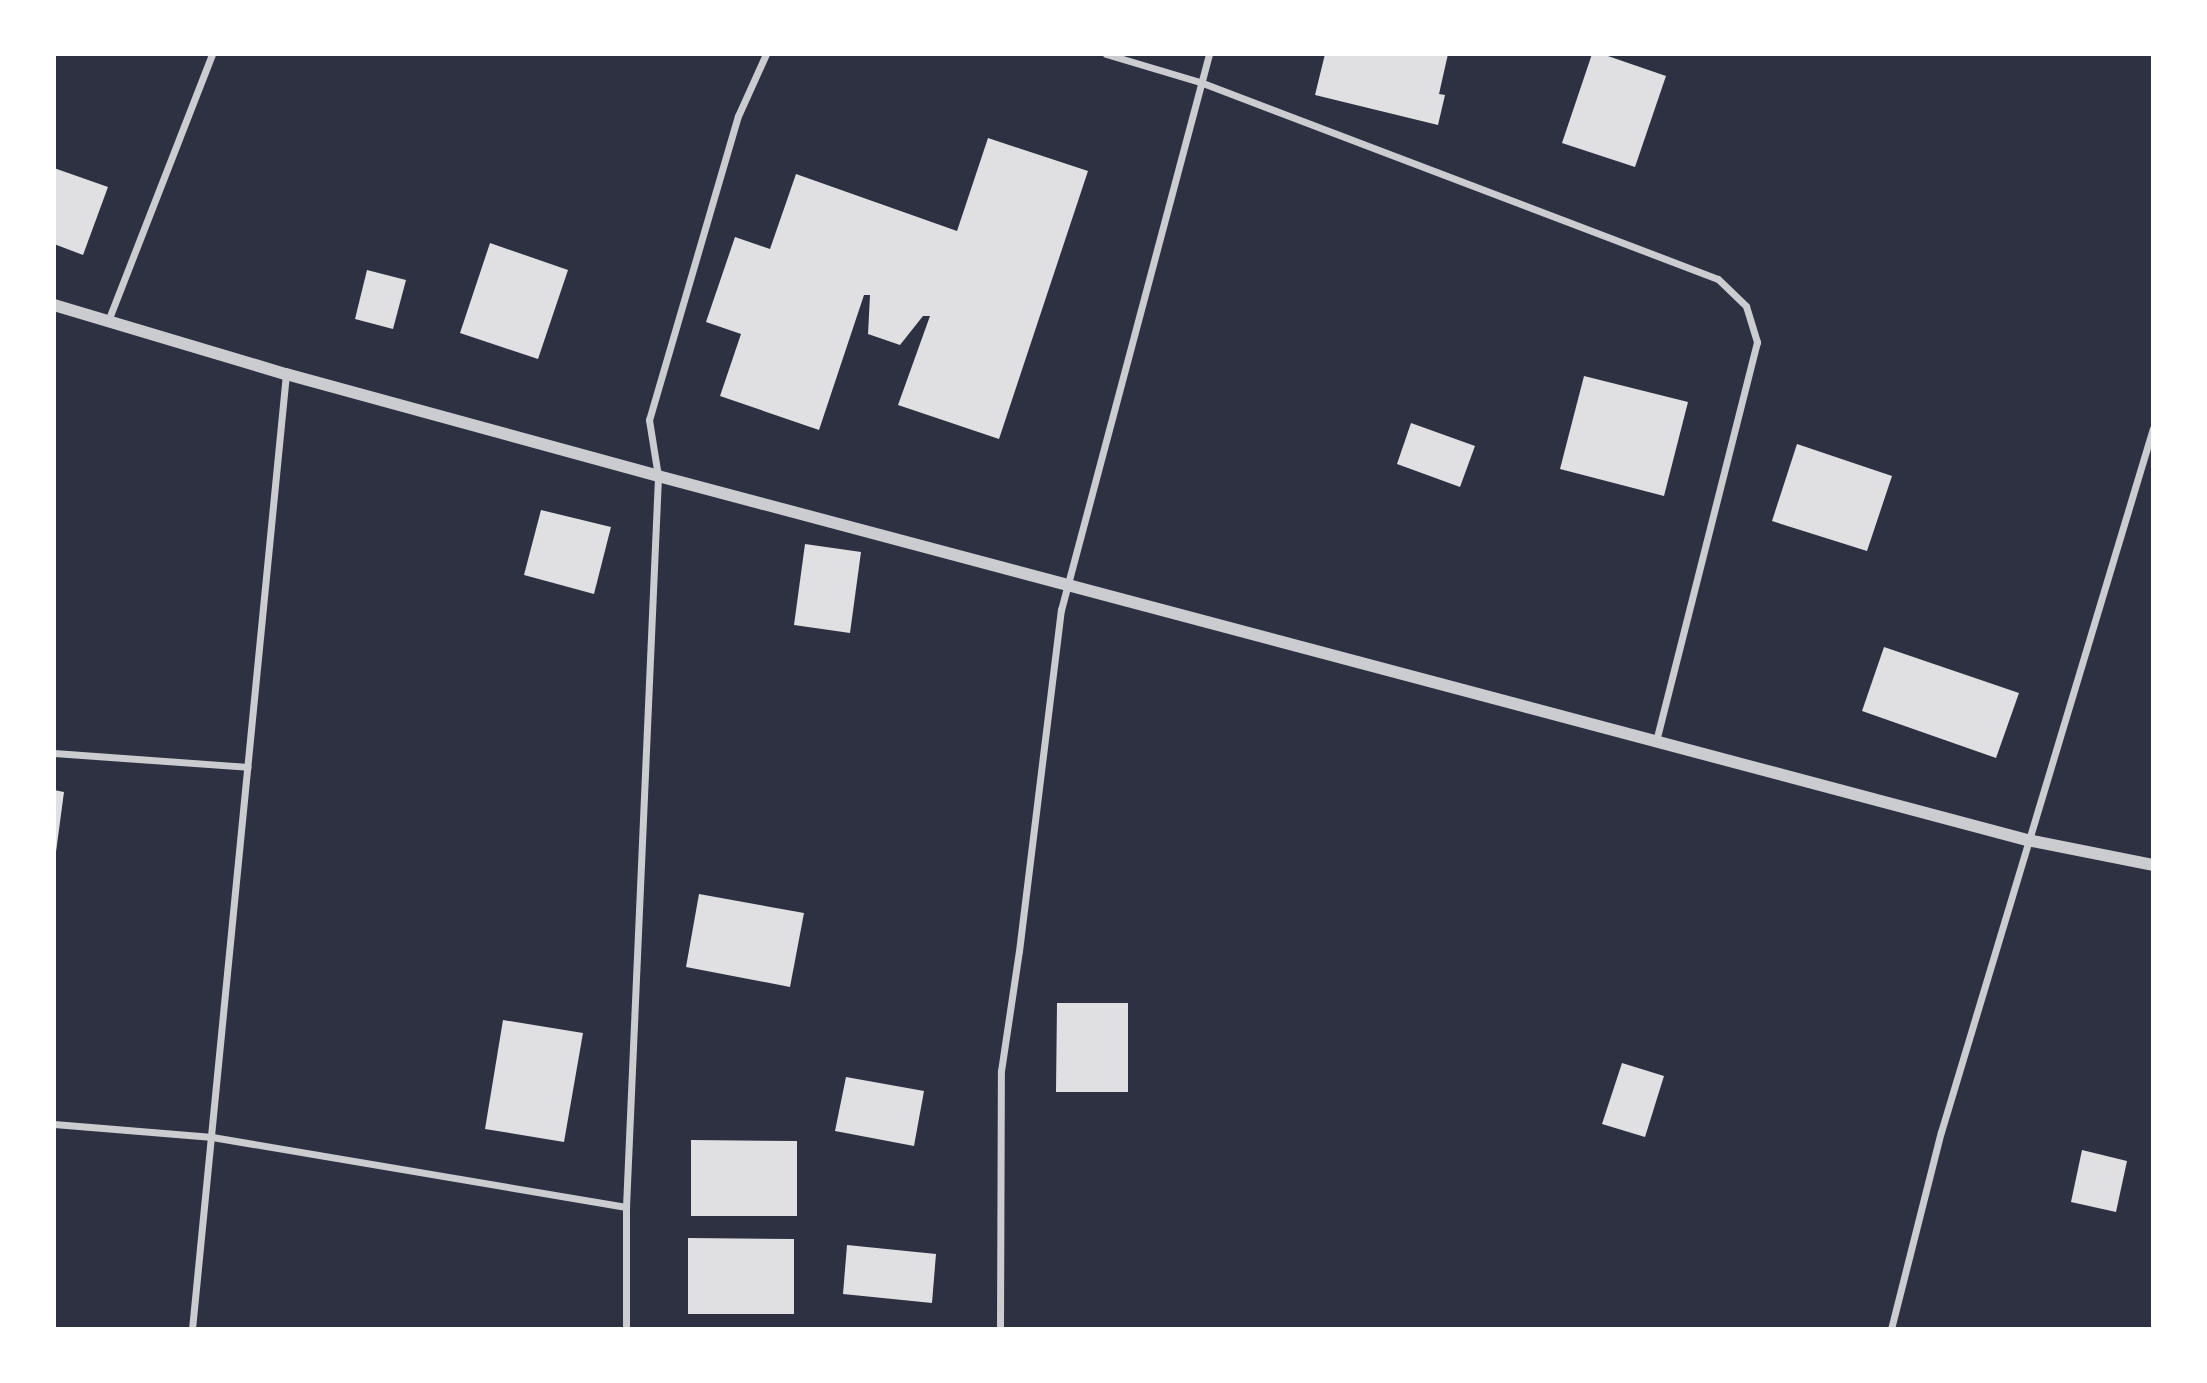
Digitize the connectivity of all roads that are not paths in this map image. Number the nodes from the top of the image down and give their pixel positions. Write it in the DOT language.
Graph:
graph roads {
  1 [pos="212,54"];
  2 [pos="766,54"];
  3 [pos="1106,54"];
  4 [pos="1209,54"];
  5 [pos="1200,82"];
  6 [pos="54,305"];
  7 [pos="108,321"];
  8 [pos="286,374"];
  9 [pos="2153,428"];
  10 [pos="658,476"];
  11 [pos="1066,585"];
  12 [pos="1656,741"];
  13 [pos="54,753"];
  14 [pos="247,767"];
  15 [pos="2027,840"];
  16 [pos="2153,865"];
  17 [pos="54,1124"];
  18 [pos="212,1138"];
  19 [pos="626,1207"];
  20 [pos="192,1329"];
  21 [pos="626,1329"];
  22 [pos="1000,1329"];
  23 [pos="1891,1329"];
  1 -- 7 [label="street"];
  2 -- 10 [label="street"];
  3 -- 5 [label="street"];
  4 -- 5 [label="street"];
  5 -- 11 [label="street"];
  5 -- 12 [label="street"];
  6 -- 7 [label="street"];
  7 -- 8 [label="street"];
  8 -- 10 [label="street"];
  8 -- 14 [label="street"];
  9 -- 15 [label="street"];
  10 -- 11 [label="street"];
  10 -- 19 [label="street"];
  11 -- 12 [label="street"];
  11 -- 22 [label="street"];
  12 -- 15 [label="street"];
  13 -- 14 [label="street"];
  14 -- 18 [label="street"];
  15 -- 16 [label="street"];
  15 -- 23 [label="street"];
  17 -- 18 [label="street"];
  18 -- 19 [label="street"];
  18 -- 20 [label="street"];
  19 -- 21 [label="street"];
}
